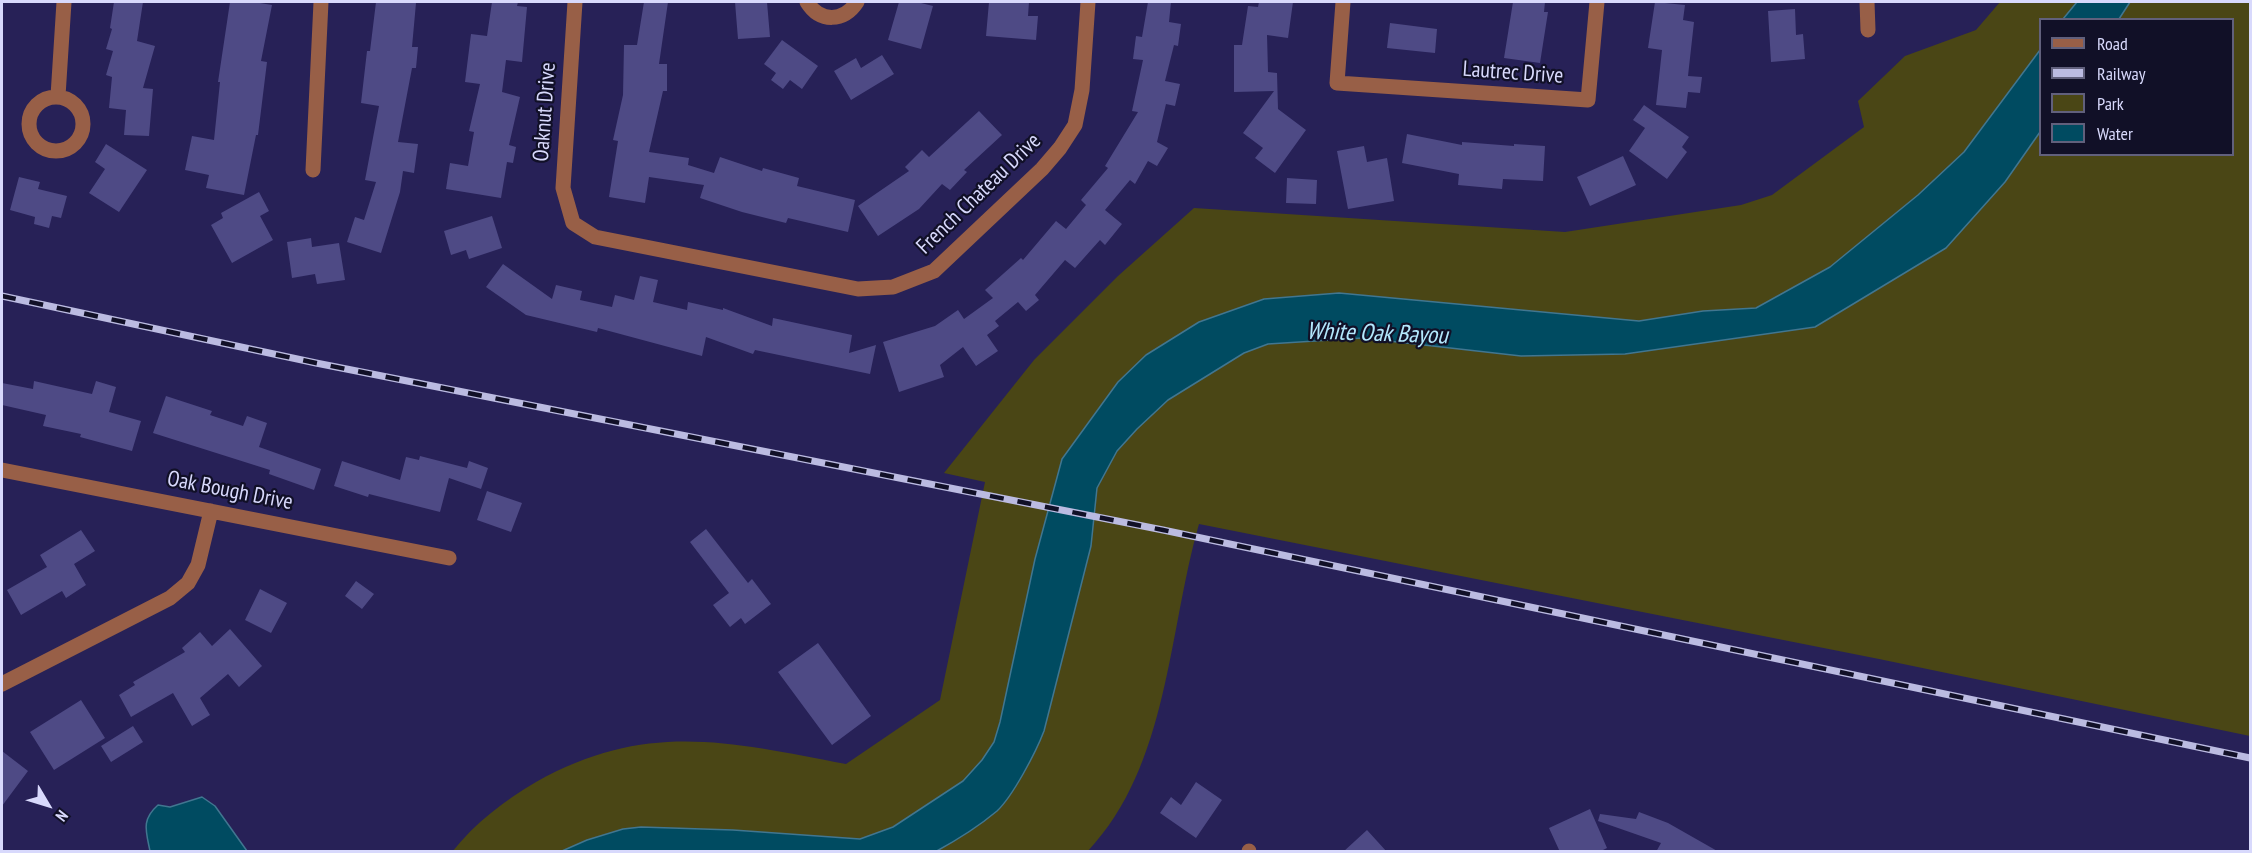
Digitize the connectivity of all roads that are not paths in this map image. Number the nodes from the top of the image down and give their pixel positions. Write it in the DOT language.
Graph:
graph roads {
  1 [pos="64,2"];
  2 [pos="321,2"];
  3 [pos="575,2"];
  4 [pos="807,2"];
  5 [pos="857,2"];
  6 [pos="1088,2"];
  7 [pos="1343,2"];
  8 [pos="1597,2"];
  9 [pos="1867,2"];
  10 [pos="1868,30"];
  11 [pos="58,96"];
  12 [pos="313,170"];
  13 [pos="573,223"];
  14 [pos="2,470"];
  15 [pos="211,511"];
  16 [pos="449,558"];
  17 [pos="2,684"];
  1 -- 11 [label="street"];
  2 -- 12 [label="street"];
  3 -- 13 [label="street, Oaknut Drive"];
  4 -- 5 [label="street"];
  6 -- 13 [label="street, French Chateau Drive"];
  7 -- 8 [label="street, Lautrec Drive"];
  9 -- 10 [label="street"];
  14 -- 15 [label="street, Oak Bough Drive"];
  15 -- 16 [label="street, Oak Bough Drive"];
  15 -- 17 [label="street"];
}
